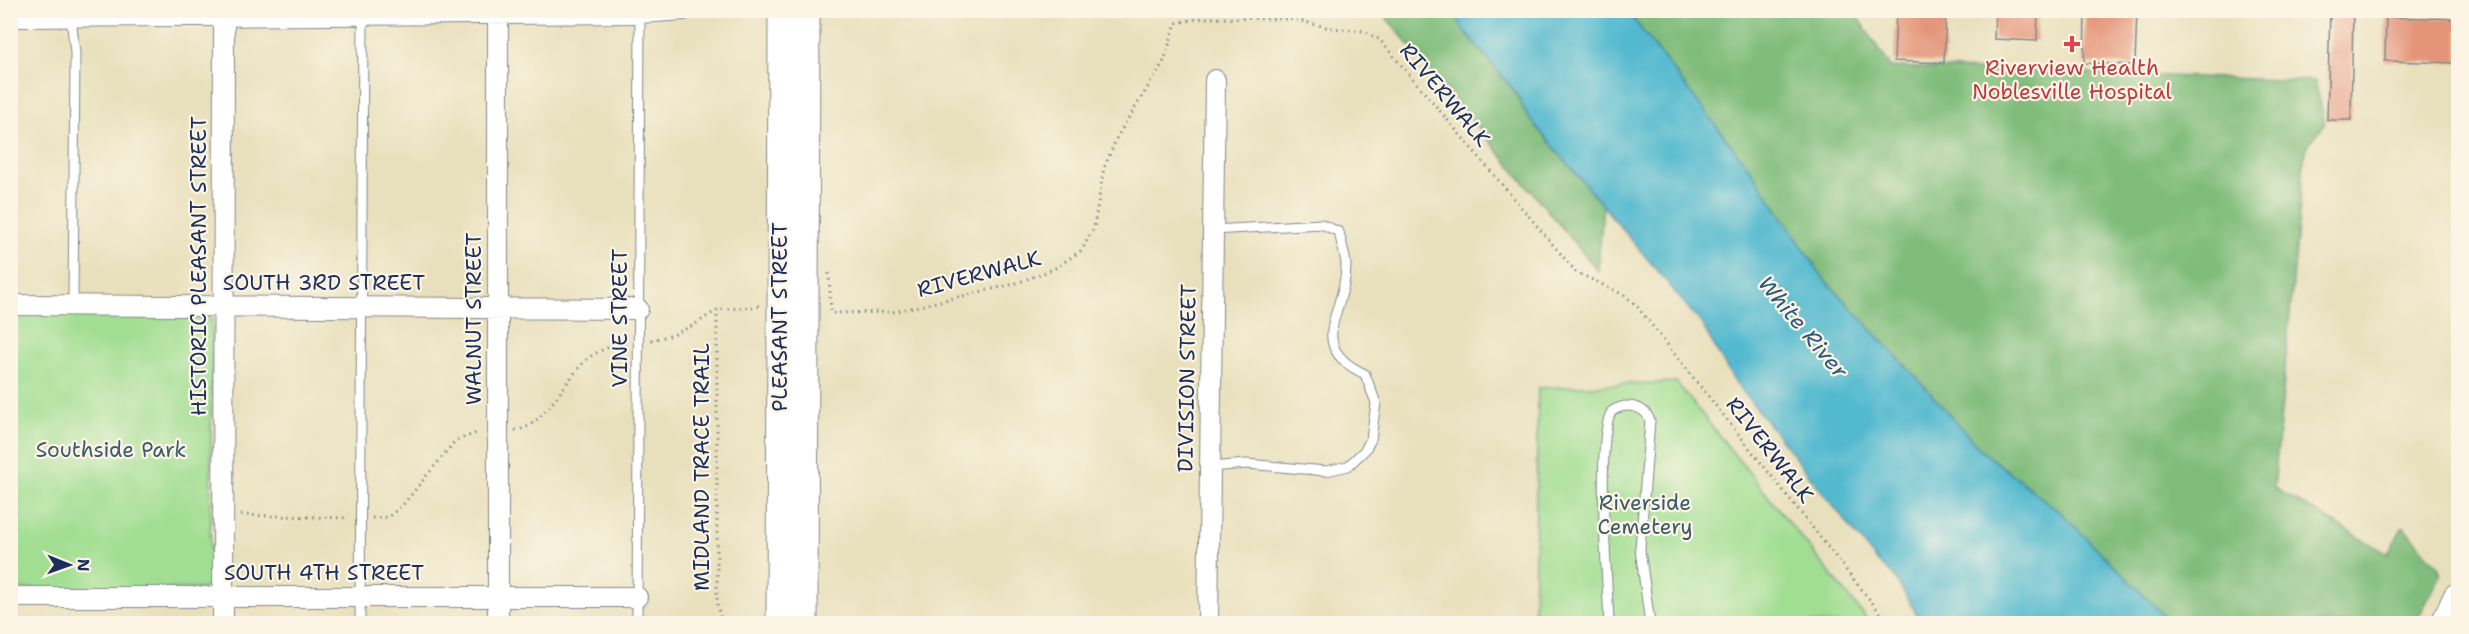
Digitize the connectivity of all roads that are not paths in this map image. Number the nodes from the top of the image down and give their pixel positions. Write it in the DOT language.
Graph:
graph roads {
  1 [pos="684,10"];
  2 [pos="782,10"];
  3 [pos="807,10"];
  4 [pos="498,12"];
  5 [pos="224,13"];
  6 [pos="640,13"];
  7 [pos="44,14"];
  8 [pos="363,15"];
  9 [pos="71,16"];
  10 [pos="10,17"];
  11 [pos="1215,80"];
  12 [pos="1213,230"];
  13 [pos="10,305"];
  14 [pos="73,305"];
  15 [pos="362,306"];
  16 [pos="223,307"];
  17 [pos="498,307"];
  18 [pos="638,309"];
  19 [pos="1210,467"];
  20 [pos="10,597"];
  21 [pos="223,597"];
  22 [pos="361,597"];
  23 [pos="498,597"];
  24 [pos="637,597"];
  25 [pos="2458,598"];
  26 [pos="223,624"];
  27 [pos="360,624"];
  28 [pos="498,624"];
  29 [pos="637,624"];
  30 [pos="780,624"];
  31 [pos="804,624"];
  32 [pos="1208,624"];
  33 [pos="1609,624"];
  34 [pos="1650,624"];
  35 [pos="2446,624"];
  1 -- 6 [label="street"];
  2 -- 30 [label="street, PLEASANT STREET"];
  3 -- 31 [label="street, PLEASANT STREET"];
  4 -- 6 [label="street"];
  4 -- 8 [label="street"];
  4 -- 17 [label="street, WALNUT STREET"];
  5 -- 8 [label="street"];
  5 -- 9 [label="street"];
  5 -- 16 [label="street, HISTORIC PLEASANT STREET"];
  6 -- 18 [label="lane, VINE STREET"];
  7 -- 9 [label="street"];
  7 -- 10 [label="street"];
  8 -- 15 [label="lane"];
  9 -- 14 [label="lane"];
  11 -- 12 [label="street, DIVISION STREET"];
  12 -- 19 [label="street, DIVISION STREET"];
  12 -- 19 [label="lane"];
  13 -- 14 [label="street, SOUTH 3RD STREET"];
  14 -- 16 [label="street, SOUTH 3RD STREET"];
  15 -- 16 [label="street, SOUTH 3RD STREET"];
  15 -- 17 [label="street, SOUTH 3RD STREET"];
  15 -- 22 [label="lane"];
  16 -- 21 [label="street, HISTORIC PLEASANT STREET"];
  17 -- 18 [label="street, SOUTH 3RD STREET"];
  17 -- 23 [label="street, WALNUT STREET"];
  18 -- 24 [label="lane, VINE STREET"];
  19 -- 32 [label="street, DIVISION STREET"];
  20 -- 21 [label="street, SOUTH 4TH STREET"];
  21 -- 22 [label="street, SOUTH 4TH STREET"];
  21 -- 26 [label="street, HISTORIC PLEASANT STREET"];
  22 -- 23 [label="street, SOUTH 4TH STREET"];
  22 -- 27 [label="lane"];
  23 -- 24 [label="street, SOUTH 4TH STREET"];
  23 -- 28 [label="street, WALNUT STREET"];
  24 -- 29 [label="lane, VINE STREET"];
  25 -- 35 [label="main road"];
  33 -- 34 [label="lane"];
}
